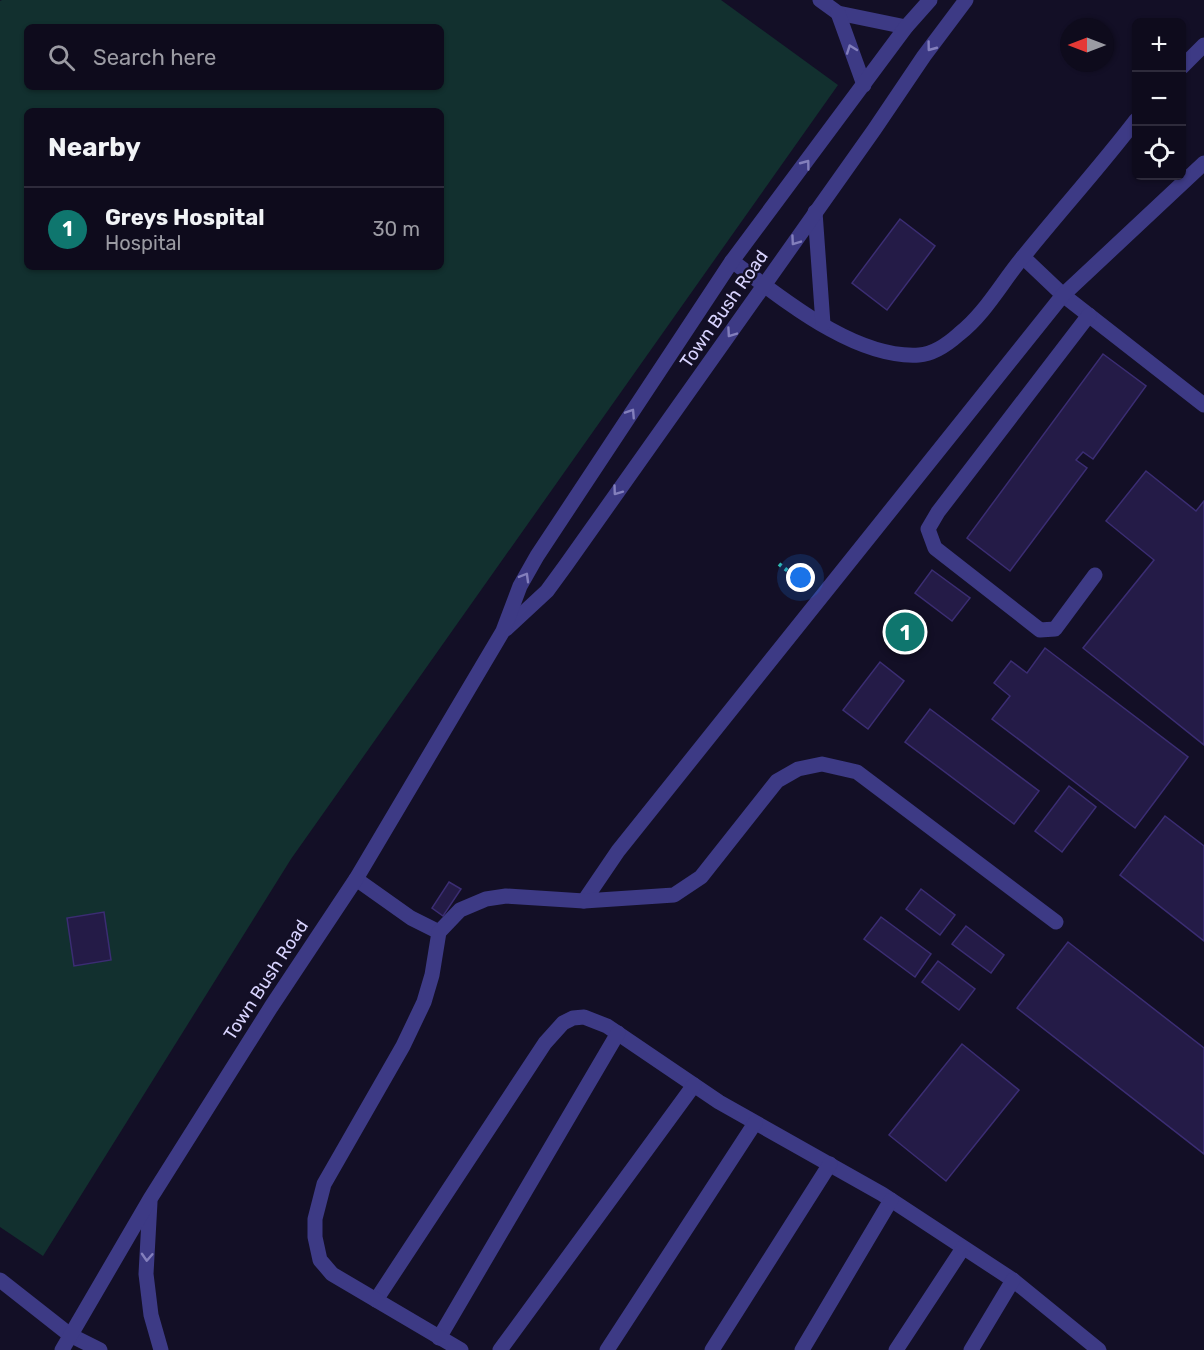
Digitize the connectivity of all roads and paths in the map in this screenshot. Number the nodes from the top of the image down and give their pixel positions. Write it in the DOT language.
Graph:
graph roads {
  1 [pos="820,0"];
  2 [pos="930,0"];
  3 [pos="966,0"];
  4 [pos="838,13"];
  5 [pos="906,27"];
  6 [pos="1204,45"];
  7 [pos="1186,63"];
  8 [pos="864,85"];
  9 [pos="1132,126"];
  10 [pos="1204,163"];
  11 [pos="815,212"];
  12 [pos="1023,257"];
  13 [pos="732,261"];
  14 [pos="765,285"];
  15 [pos="1063,295"];
  16 [pos="1089,315"];
  17 [pos="823,324"];
  18 [pos="1204,405"];
  19 [pos="779,564"];
  20 [pos="1095,575"];
  21 [pos="822,597"];
  22 [pos="503,631"];
  23 [pos="356,879"];
  24 [pos="584,901"];
  25 [pos="1056,922"];
  26 [pos="439,932"];
  27 [pos="618,1033"];
  28 [pos="694,1085"];
  29 [pos="755,1123"];
  30 [pos="830,1164"];
  31 [pos="150,1199"];
  32 [pos="891,1200"];
  33 [pos="963,1248"];
  34 [pos="0,1280"];
  35 [pos="1012,1280"];
  36 [pos="376,1300"];
  37 [pos="70,1335"];
  38 [pos="439,1338"];
  39 [pos="1082,1345"];
  40 [pos="62,1350"];
  41 [pos="100,1350"];
  42 [pos="161,1350"];
  43 [pos="460,1350"];
  44 [pos="500,1350"];
  45 [pos="608,1350"];
  46 [pos="712,1350"];
  47 [pos="802,1350"];
  48 [pos="896,1350"];
  49 [pos="971,1350"];
  50 [pos="1099,1350"];
  1 -- 4 [label="street"];
  2 -- 5 [label="street, Town Bush Road"];
  3 -- 11 [label="street, Town Bush Road, one-way"];
  4 -- 5 [label="street"];
  8 -- 4 [label="street, one-way"];
  5 -- 8 [label="street, Town Bush Road"];
  6 -- 7 [label="street"];
  13 -- 8 [label="street, Town Bush Road, one-way"];
  9 -- 12 [label="street"];
  10 -- 15 [label="street"];
  11 -- 14 [label="street, Town Bush Road, one-way"];
  11 -- 17 [label="street"];
  12 -- 15 [label="street"];
  12 -- 17 [label="street"];
  13 -- 14 [label="street"];
  22 -- 13 [label="street, Town Bush Road, one-way"];
  14 -- 17 [label="street"];
  14 -- 22 [label="street, Town Bush Road, one-way"];
  15 -- 16 [label="street"];
  15 -- 21 [label="street"];
  16 -- 18 [label="street"];
  16 -- 20 [label="street"];
  19 -- 21 [label="path"];
  21 -- 24 [label="street"];
  22 -- 23 [label="street, Town Bush Road"];
  23 -- 26 [label="street"];
  23 -- 31 [label="street, Town Bush Road"];
  24 -- 25 [label="street"];
  24 -- 26 [label="street"];
  26 -- 36 [label="street"];
  27 -- 28 [label="street"];
  27 -- 36 [label="street"];
  27 -- 38 [label="street"];
  28 -- 29 [label="street"];
  28 -- 44 [label="street"];
  29 -- 30 [label="street"];
  29 -- 45 [label="street"];
  30 -- 32 [label="street"];
  30 -- 46 [label="street"];
  31 -- 37 [label="street, Town Bush Road"];
  31 -- 42 [label="street, one-way"];
  32 -- 33 [label="street"];
  32 -- 47 [label="street"];
  33 -- 35 [label="street"];
  33 -- 48 [label="street"];
  34 -- 37 [label="street"];
  35 -- 39 [label="street"];
  35 -- 49 [label="street"];
  36 -- 38 [label="street"];
  37 -- 40 [label="street, Town Bush Road"];
  37 -- 41 [label="street"];
  38 -- 43 [label="street"];
  39 -- 50 [label="street"];
}
